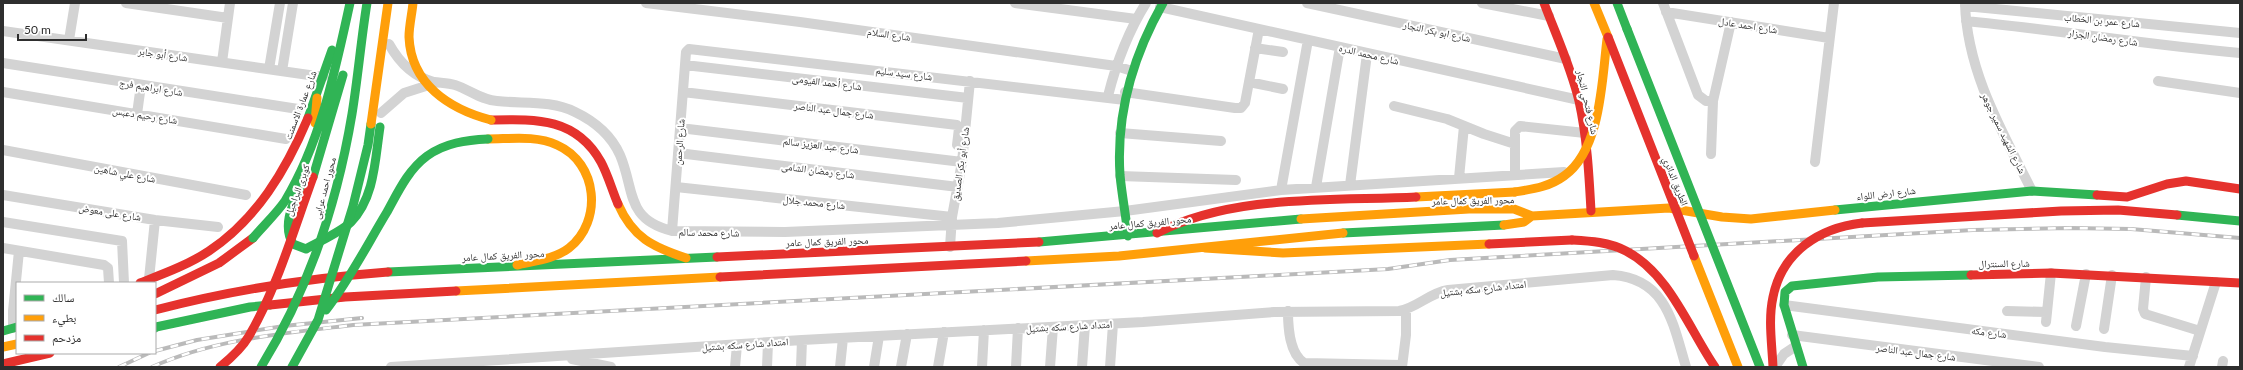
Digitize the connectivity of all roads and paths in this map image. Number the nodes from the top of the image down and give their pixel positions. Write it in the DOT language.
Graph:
graph roads {
  1 [pos="75,3"];
  2 [pos="126,3"];
  3 [pos="230,3"];
  4 [pos="280,3"];
  5 [pos="293,3"];
  6 [pos="345,3"];
  7 [pos="350,3"];
  8 [pos="356,3"];
  9 [pos="367,3"];
  10 [pos="375,3"];
  11 [pos="388,3"];
  12 [pos="394,3"];
  13 [pos="413,3"];
  14 [pos="646,3"];
  15 [pos="1015,3"];
  16 [pos="1146,3"];
  17 [pos="1307,3"];
  18 [pos="1482,3"];
  19 [pos="1544,3"];
  20 [pos="1594,3"];
  21 [pos="1617,3"];
  22 [pos="1834,3"];
  23 [pos="1965,4"];
  24 [pos="161,5"];
  25 [pos="1162,5"];
  26 [pos="1665,7"];
  27 [pos="1549,16"];
  28 [pos="228,18"];
  29 [pos="1136,19"];
  30 [pos="1966,21"];
  31 [pos="1731,22"];
  32 [pos="277,23"];
  33 [pos="289,24"];
  34 [pos="1259,29"];
  35 [pos="3,31"];
  36 [pos="2240,33"];
  37 [pos="1608,37"];
  38 [pos="1829,38"];
  39 [pos="69,40"];
  40 [pos="1308,40"];
  41 [pos="389,44"];
  42 [pos="1340,47"];
  43 [pos="1255,48"];
  44 [pos="686,52"];
  45 [pos="1283,52"];
  46 [pos="2240,53"];
  47 [pos="1367,54"];
  48 [pos="1566,59"];
  49 [pos="222,62"];
  50 [pos="3,63"];
  51 [pos="685,65"];
  52 [pos="1116,66"];
  53 [pos="269,69"];
  54 [pos="282,70"];
  55 [pos="1132,71"];
  56 [pos="323,76"];
  57 [pos="970,81"];
  58 [pos="1249,82"];
  59 [pos="2158,82"];
  60 [pos="442,83"];
  61 [pos="141,85"];
  62 [pos="1283,89"];
  63 [pos="3,92"];
  64 [pos="683,92"];
  65 [pos="2240,93"];
  66 [pos="1108,96"];
  67 [pos="1125,96"];
  68 [pos="317,98"];
  69 [pos="968,98"];
  70 [pos="1578,100"];
  71 [pos="1713,101"];
  72 [pos="1394,106"];
  73 [pos="298,109"];
  74 [pos="381,113"];
  75 [pos="136,114"];
  76 [pos="342,118"];
  77 [pos="1464,126"];
  78 [pos="680,128"];
  79 [pos="1120,133"];
  80 [pos="1585,133"];
  81 [pos="286,139"];
  82 [pos="1220,141"];
  83 [pos="1516,144"];
  84 [pos="964,146"];
  85 [pos="3,150"];
  86 [pos="678,153"];
  87 [pos="1711,154"];
  88 [pos="329,158"];
  89 [pos="962,162"];
  90 [pos="1815,162"];
  91 [pos="1588,171"];
  92 [pos="1516,174"];
  93 [pos="1120,176"];
  94 [pos="1459,178"];
  95 [pos="1236,180"];
  96 [pos="1350,185"];
  97 [pos="676,187"];
  98 [pos="958,187"];
  99 [pos="1316,187"];
  100 [pos="2240,189"];
  101 [pos="1281,190"];
  102 [pos="2032,191"];
  103 [pos="2084,193"];
  104 [pos="3,195"];
  105 [pos="246,195"];
  106 [pos="1125,211"];
  107 [pos="1591,211"];
  108 [pos="2084,211"];
  109 [pos="1532,216"];
  110 [pos="155,220"];
  111 [pos="952,221"];
  112 [pos="2240,221"];
  113 [pos="3,222"];
  114 [pos="218,228"];
  115 [pos="672,232"];
  116 [pos="1157,233"];
  117 [pos="1128,236"];
  118 [pos="950,247"];
  119 [pos="3,248"];
  120 [pos="1205,248"];
  121 [pos="19,251"];
  122 [pos="686,258"];
  123 [pos="517,265"];
  124 [pos="379,272"];
  125 [pos="2051,273"];
  126 [pos="347,274"];
  127 [pos="2086,274"];
  128 [pos="2112,275"];
  129 [pos="2146,277"];
  130 [pos="144,281"];
  131 [pos="109,282"];
  132 [pos="124,282"];
  133 [pos="2216,282"];
  134 [pos="2240,283"];
  135 [pos="156,294"];
  136 [pos="381,294"];
  137 [pos="345,297"];
  138 [pos="1784,305"];
  139 [pos="8,310"];
  140 [pos="156,310"];
  141 [pos="1406,310"];
  142 [pos="1288,311"];
  143 [pos="2007,311"];
  144 [pos="318,320"];
  145 [pos="1113,324"];
  146 [pos="1085,325"];
  147 [pos="2076,326"];
  148 [pos="1053,327"];
  149 [pos="156,328"];
  150 [pos="1018,328"];
  151 [pos="11,329"];
  152 [pos="2104,329"];
  153 [pos="984,330"];
  154 [pos="2200,331"];
  155 [pos="944,332"];
  156 [pos="907,334"];
  157 [pos="1792,335"];
  158 [pos="879,336"];
  159 [pos="843,338"];
  160 [pos="802,340"];
  161 [pos="768,343"];
  162 [pos="16,344"];
  163 [pos="737,345"];
  164 [pos="1796,346"];
  165 [pos="3,347"];
  166 [pos="46,354"];
  167 [pos="2193,356"];
  168 [pos="245,357"];
  169 [pos="560,357"];
  170 [pos="3,364"];
  171 [pos="1402,366"];
  172 [pos="220,367"];
  173 [pos="261,367"];
  174 [pos="292,367"];
  175 [pos="391,367"];
  176 [pos="397,367"];
  177 [pos="611,367"];
  178 [pos="735,367"];
  179 [pos="766,367"];
  180 [pos="801,367"];
  181 [pos="840,367"];
  182 [pos="874,367"];
  183 [pos="901,367"];
  184 [pos="938,367"];
  185 [pos="982,367"];
  186 [pos="1016,367"];
  187 [pos="1050,367"];
  188 [pos="1082,367"];
  189 [pos="1110,367"];
  190 [pos="1686,367"];
  191 [pos="1716,367"];
  192 [pos="1738,367"];
  193 [pos="1760,367"];
  194 [pos="1774,367"];
  195 [pos="1803,367"];
  196 [pos="2040,367"];
  197 [pos="2189,367"];
  1 -- 39 [label="street"];
  2 -- 24 [label="street"];
  3 -- 28 [label="street"];
  4 -- 32 [label="street"];
  5 -- 33 [label="street"];
  6 -- 56 [label="main road, شارع عمارة الاسمنت"];
  7 -- 135 [label="main road, bridge"];
  8 -- 172 [label="main road, كوبرى البراجيل, bridge"];
  9 -- 173 [label="main road, محور احمد عرابى, bridge"];
  10 -- 76 [label="main road, bridge"];
  11 -- 144 [label="main road, bridge"];
  12 -- 41 [label="main road"];
  13 -- 122 [label="main road, bridge"];
  14 -- 52 [label="street, شارع السلام"];
  15 -- 29 [label="street"];
  16 -- 29 [label="street"];
  17 -- 48 [label="street, شارع ابو بكر النجار"];
  18 -- 27 [label="street"];
  19 -- 27 [label="main road, شارع فتحي النجار"];
  20 -- 37 [label="main road, الطريق الدائري"];
  21 -- 193 [label="main road, الطريق الدائري, bridge"];
  22 -- 38 [label="street"];
  23 -- 30 [label="street, شارع الشهيد سمير جوهر"];
  23 -- 36 [label="street, شارع عمر بن الخطاب"];
  24 -- 28 [label="street"];
  25 -- 34 [label="street, شارع محمد الدره"];
  25 -- 55 [label="main road"];
  26 -- 31 [label="street, شارع احمد عادل"];
  26 -- 71 [label="street"];
  27 -- 48 [label="main road, شارع فتحي النجار"];
  28 -- 49 [label="street"];
  29 -- 52 [label="street"];
  30 -- 46 [label="street, شارع رمضان الجزار"];
  30 -- 102 [label="street, شارع الشهيد سمير جوهر"];
  31 -- 38 [label="street, شارع احمد عادل"];
  31 -- 71 [label="street"];
  32 -- 33 [label="street"];
  32 -- 53 [label="street"];
  33 -- 54 [label="street"];
  34 -- 40 [label="street, شارع محمد الدره"];
  34 -- 43 [label="street"];
  35 -- 39 [label="street, شارع أبو جابر"];
  37 -- 116 [label="main road, bridge"];
  37 -- 192 [label="main road, الطريق الدائري, bridge"];
  38 -- 90 [label="street"];
  39 -- 49 [label="street, شارع أبو جابر"];
  40 -- 42 [label="street, شارع محمد الدره"];
  40 -- 101 [label="street"];
  41 -- 60 [label="street, شارع محمد سالم"];
  41 -- 74 [label="main road"];
  42 -- 47 [label="street, شارع محمد الدره"];
  42 -- 99 [label="street"];
  43 -- 45 [label="street"];
  43 -- 58 [label="street"];
  44 -- 51 [label="street, شارع الرحمن"];
  44 -- 57 [label="street, شارع سيد سليم"];
  47 -- 70 [label="street, شارع محمد الدره"];
  47 -- 96 [label="street"];
  48 -- 70 [label="main road, شارع فتحي النجار"];
  49 -- 53 [label="street, شارع أبو جابر"];
  50 -- 61 [label="street, شارع ابراهيم فرج"];
  51 -- 64 [label="street, شارع الرحمن"];
  51 -- 69 [label="street, شارع أحمد الفيومى"];
  52 -- 55 [label="street, شارع السلام"];
  52 -- 66 [label="street"];
  53 -- 54 [label="street, شارع أبو جابر"];
  54 -- 56 [label="street, شارع أبو جابر"];
  55 -- 67 [label="main road"];
  56 -- 68 [label="main road, شارع عمارة الاسمنت"];
  57 -- 66 [label="street, شارع سيد سليم"];
  57 -- 69 [label="street, شارع أبو بكر الصديق"];
  58 -- 62 [label="street"];
  58 -- 67 [label="street, شارع سيد سليم"];
  59 -- 65 [label="street"];
  60 -- 74 [label="street, شارع محمد سالم"];
  60 -- 115 [label="street, شارع محمد سالم"];
  61 -- 73 [label="street, شارع ابراهيم فرج"];
  61 -- 75 [label="street"];
  63 -- 75 [label="street, شارع رحيم دعبس"];
  64 -- 78 [label="street, شارع الرحمن"];
  64 -- 84 [label="street, شارع جمال عبد الناصر"];
  66 -- 67 [label="street, شارع سيد سليم"];
  67 -- 79 [label="main road"];
  68 -- 74 [label="main road"];
  68 -- 130 [label="main road, شارع عمارة الاسمنت"];
  69 -- 84 [label="street, شارع أبو بكر الصديق"];
  70 -- 80 [label="main road, شارع فتحي النجار"];
  71 -- 87 [label="street"];
  72 -- 77 [label="street"];
  75 -- 81 [label="street, شارع رحيم دعبس"];
  77 -- 83 [label="street"];
  77 -- 94 [label="street"];
  78 -- 86 [label="street, شارع الرحمن"];
  78 -- 89 [label="street, شارع عبد العزيز سالم"];
  79 -- 82 [label="street"];
  79 -- 93 [label="main road"];
  80 -- 83 [label="street"];
  80 -- 91 [label="main road, شارع فتحي النجار"];
  83 -- 92 [label="street"];
  84 -- 89 [label="street, شارع أبو بكر الصديق"];
  85 -- 105 [label="street, شارع علي شاهين"];
  86 -- 97 [label="street, شارع الرحمن"];
  86 -- 98 [label="street, شارع رمضان الشامى"];
  88 -- 168 [label="main road, كوبرى البراجيل"];
  89 -- 98 [label="street, شارع أبو بكر الصديق"];
  91 -- 92 [label="street"];
  91 -- 107 [label="main road, شارع فتحي النجار"];
  92 -- 94 [label="street"];
  93 -- 95 [label="street"];
  93 -- 106 [label="main road"];
  94 -- 96 [label="street"];
  96 -- 99 [label="street"];
  97 -- 111 [label="street, شارع محمد جلال"];
  97 -- 115 [label="street, شارع الرحمن"];
  98 -- 111 [label="street, شارع أبو بكر الصديق"];
  99 -- 101 [label="street"];
  100 -- 103 [label="main road, شارع ارض اللواء"];
  101 -- 106 [label="street"];
  102 -- 103 [label="main road, شارع ارض اللواء"];
  102 -- 107 [label="main road, شارع ارض اللواء"];
  103 -- 108 [label="main road"];
  104 -- 110 [label="street, شارع على معوض"];
  106 -- 111 [label="street"];
  106 -- 117 [label="main road"];
  107 -- 109 [label="main road, شارع ارض اللواء"];
  108 -- 112 [label="main road"];
  108 -- 194 [label="main road, bridge"];
  109 -- 116 [label="main road, محور الفريق كمال عامر"];
  109 -- 120 [label="main road"];
  110 -- 114 [label="street, شارع على معوض"];
  110 -- 130 [label="street"];
  111 -- 115 [label="street, شارع محمد سالم"];
  111 -- 118 [label="street, شارع أبو بكر الصديق"];
  113 -- 132 [label="street"];
  116 -- 117 [label="main road, محور الفريق كمال عامر"];
  117 -- 118 [label="main road, محور الفريق كمال عامر"];
  118 -- 122 [label="main road, محور الفريق كمال عامر"];
  119 -- 121 [label="street"];
  120 -- 136 [label="main road"];
  120 -- 191 [label="main road, bridge"];
  121 -- 131 [label="street"];
  121 -- 139 [label="street"];
  122 -- 123 [label="main road, محور الفريق كمال عامر"];
  123 -- 124 [label="main road, محور الفريق كمال عامر"];
  123 -- 144 [label="main road, bridge"];
  124 -- 126 [label="main road, محور الفريق كمال عامر"];
  124 -- 136 [label="main road"];
  125 -- 127 [label="main road, شارع السنترال"];
  125 -- 138 [label="main road, شارع السنترال"];
  125 -- 143 [label="street"];
  126 -- 137 [label="main road"];
  126 -- 140 [label="main road, محور الفريق كمال عامر"];
  127 -- 128 [label="main road, شارع السنترال"];
  127 -- 147 [label="street"];
  128 -- 129 [label="main road, شارع السنترال"];
  128 -- 152 [label="street"];
  129 -- 133 [label="main road, شارع السنترال"];
  129 -- 154 [label="street"];
  133 -- 134 [label="main road, شارع السنترال"];
  133 -- 154 [label="street"];
  136 -- 137 [label="main road"];
  137 -- 149 [label="main road"];
  138 -- 157 [label="main road"];
  138 -- 167 [label="street, شارع مكه"];
  139 -- 151 [label="street"];
  141 -- 142 [label="street, امتداد شارع سكه بشتيل"];
  141 -- 171 [label="street"];
  141 -- 190 [label="street, امتداد شارع سكه بشتيل"];
  142 -- 145 [label="street, امتداد شارع سكه بشتيل"];
  142 -- 171 [label="street"];
  144 -- 174 [label="main road, bridge"];
  145 -- 146 [label="street, امتداد شارع سكه بشتيل"];
  145 -- 189 [label="street"];
  146 -- 148 [label="street, امتداد شارع سكه بشتيل"];
  146 -- 188 [label="street"];
  148 -- 150 [label="street, امتداد شارع سكه بشتيل"];
  148 -- 187 [label="street"];
  150 -- 153 [label="street, امتداد شارع سكه بشتيل"];
  150 -- 186 [label="street"];
  153 -- 155 [label="street, امتداد شارع سكه بشتيل"];
  153 -- 185 [label="street"];
  154 -- 167 [label="street"];
  155 -- 156 [label="street, امتداد شارع سكه بشتيل"];
  155 -- 184 [label="street"];
  156 -- 158 [label="street, امتداد شارع سكه بشتيل"];
  156 -- 183 [label="street"];
  157 -- 164 [label="main road"];
  157 -- 196 [label="street, شارع جمال عبد الناصر"];
  158 -- 159 [label="street, امتداد شارع سكه بشتيل"];
  158 -- 182 [label="street"];
  159 -- 160 [label="street, امتداد شارع سكه بشتيل"];
  159 -- 181 [label="street"];
  160 -- 161 [label="street, امتداد شارع سكه بشتيل"];
  160 -- 180 [label="street"];
  161 -- 163 [label="street, امتداد شارع سكه بشتيل"];
  161 -- 179 [label="street"];
  162 -- 165 [label="main road"];
  163 -- 169 [label="street, امتداد شارع سكه بشتيل"];
  163 -- 178 [label="street"];
  164 -- 194 [label="street"];
  164 -- 195 [label="main road"];
  166 -- 170 [label="main road"];
  167 -- 197 [label="street"];
  169 -- 176 [label="street, امتداد شارع سكه بشتيل"];
  169 -- 177 [label="street"];
  175 -- 176 [label="street, امتداد شارع سكه بشتيل"];
}
